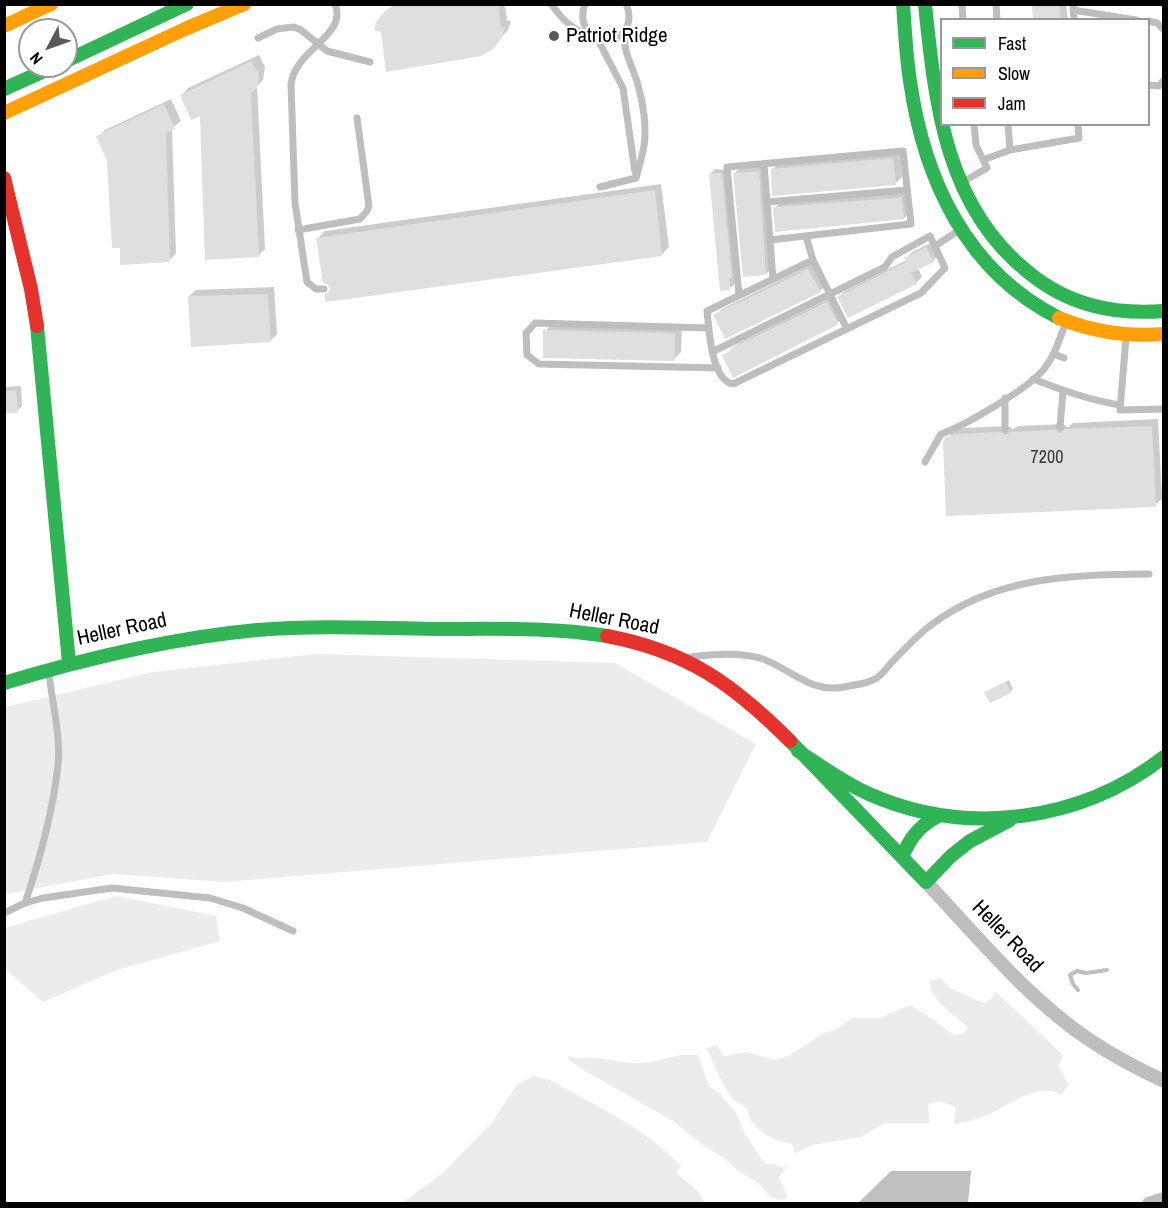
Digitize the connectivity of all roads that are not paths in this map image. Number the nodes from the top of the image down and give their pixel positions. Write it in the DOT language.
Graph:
graph roads {
  1 [pos="51,4"];
  2 [pos="187,4"];
  3 [pos="244,4"];
  4 [pos="335,4"];
  5 [pos="551,4"];
  6 [pos="585,4"];
  7 [pos="626,4"];
  8 [pos="903,4"];
  9 [pos="925,4"];
  10 [pos="1073,7"];
  11 [pos="1126,18"];
  12 [pos="1150,21"];
  13 [pos="4,26"];
  14 [pos="1164,30"];
  15 [pos="625,31"];
  16 [pos="594,37"];
  17 [pos="258,38"];
  18 [pos="317,44"];
  19 [pos="78,55"];
  20 [pos="370,62"];
  21 [pos="28,78"];
  22 [pos="1164,80"];
  23 [pos="1150,85"];
  24 [pos="4,89"];
  25 [pos="4,113"];
  26 [pos="357,118"];
  27 [pos="940,119"];
  28 [pos="942,126"];
  29 [pos="974,126"];
  30 [pos="1008,126"];
  31 [pos="1078,126"];
  32 [pos="1010,150"];
  33 [pos="983,160"];
  34 [pos="764,164"];
  35 [pos="4,178"];
  36 [pos="636,178"];
  37 [pos="961,184"];
  38 [pos="600,187"];
  39 [pos="907,190"];
  40 [pos="767,202"];
  41 [pos="978,219"];
  42 [pos="298,230"];
  43 [pos="959,231"];
  44 [pos="806,236"];
  45 [pos="770,240"];
  46 [pos="935,246"];
  47 [pos="813,260"];
  48 [pos="773,279"];
  49 [pos="324,289"];
  50 [pos="831,294"];
  51 [pos="739,295"];
  52 [pos="1164,311"];
  53 [pos="1066,322"];
  54 [pos="709,328"];
  55 [pos="847,329"];
  56 [pos="1164,334"];
  57 [pos="1126,335"];
  58 [pos="712,352"];
  59 [pos="1054,354"];
  60 [pos="1064,358"];
  61 [pos="718,368"];
  62 [pos="1033,379"];
  63 [pos="1063,391"];
  64 [pos="1005,399"];
  65 [pos="1120,405"];
  66 [pos="1164,409"];
  67 [pos="1060,427"];
  68 [pos="1005,429"];
  69 [pos="925,462"];
  70 [pos="1149,574"];
  71 [pos="687,660"];
  72 [pos="69,663"];
  73 [pos="48,669"];
  74 [pos="4,682"];
  75 [pos="798,751"];
  76 [pos="1164,757"];
  77 [pos="938,816"];
  78 [pos="1016,817"];
  79 [pos="902,857"];
  80 [pos="926,882"];
  81 [pos="25,903"];
  82 [pos="4,913"];
  83 [pos="293,931"];
  84 [pos="1164,1081"];
  85 [pos="1164,1199"];
  86 [pos="1149,1203"];
  1 -- 13 [label="main road"];
  2 -- 19 [label="main road"];
  3 -- 25 [label="main road"];
  4 -- 18 [label="lane"];
  5 -- 16 [label="lane"];
  6 -- 16 [label="lane"];
  7 -- 15 [label="lane"];
  8 -- 43 [label="main road"];
  9 -- 27 [label="main road"];
  10 -- 11 [label="lane"];
  12 -- 14 [label="lane"];
  15 -- 16 [label="lane"];
  15 -- 36 [label="lane"];
  16 -- 36 [label="lane"];
  17 -- 18 [label="lane"];
  18 -- 20 [label="lane"];
  18 -- 42 [label="lane"];
  21 -- 24 [label="main road"];
  22 -- 23 [label="lane"];
  26 -- 42 [label="lane"];
  28 -- 37 [label="main road"];
  29 -- 33 [label="lane"];
  30 -- 32 [label="lane"];
  31 -- 32 [label="lane"];
  32 -- 33 [label="lane"];
  33 -- 37 [label="lane"];
  34 -- 39 [label="lane"];
  34 -- 40 [label="lane"];
  34 -- 51 [label="lane"];
  35 -- 72 [label="main road"];
  36 -- 38 [label="lane"];
  37 -- 41 [label="main road"];
  39 -- 40 [label="lane"];
  39 -- 44 [label="lane"];
  40 -- 45 [label="lane"];
  41 -- 43 [label="lane"];
  41 -- 52 [label="main road"];
  42 -- 49 [label="lane"];
  43 -- 46 [label="lane"];
  43 -- 53 [label="main road"];
  44 -- 45 [label="lane"];
  44 -- 47 [label="lane"];
  45 -- 48 [label="lane"];
  46 -- 50 [label="lane"];
  46 -- 55 [label="lane"];
  47 -- 48 [label="lane"];
  47 -- 50 [label="lane"];
  48 -- 51 [label="lane"];
  50 -- 55 [label="lane"];
  50 -- 58 [label="lane"];
  51 -- 54 [label="lane"];
  53 -- 57 [label="main road"];
  53 -- 59 [label="lane"];
  54 -- 58 [label="lane"];
  54 -- 61 [label="lane"];
  55 -- 61 [label="lane"];
  56 -- 57 [label="main road"];
  57 -- 65 [label="lane"];
  58 -- 61 [label="lane"];
  59 -- 60 [label="lane"];
  59 -- 62 [label="lane"];
  62 -- 63 [label="lane"];
  62 -- 64 [label="lane"];
  63 -- 65 [label="lane"];
  63 -- 67 [label="lane"];
  64 -- 68 [label="lane"];
  64 -- 69 [label="lane"];
  65 -- 66 [label="lane"];
  70 -- 71 [label="lane"];
  71 -- 72 [label="main road, Heller Road"];
  71 -- 75 [label="main road, Heller Road"];
  72 -- 73 [label="main road, Heller Road"];
  73 -- 74 [label="main road, Heller Road"];
  73 -- 81 [label="lane"];
  75 -- 77 [label="main road"];
  75 -- 79 [label="main road, Heller Road"];
  76 -- 78 [label="main road"];
  77 -- 78 [label="main road"];
  77 -- 79 [label="main road"];
  78 -- 80 [label="main road"];
  79 -- 80 [label="main road, Heller Road"];
  80 -- 84 [label="street, Heller Road"];
  81 -- 82 [label="lane"];
  81 -- 83 [label="lane"];
  85 -- 86 [label="street"];
}
